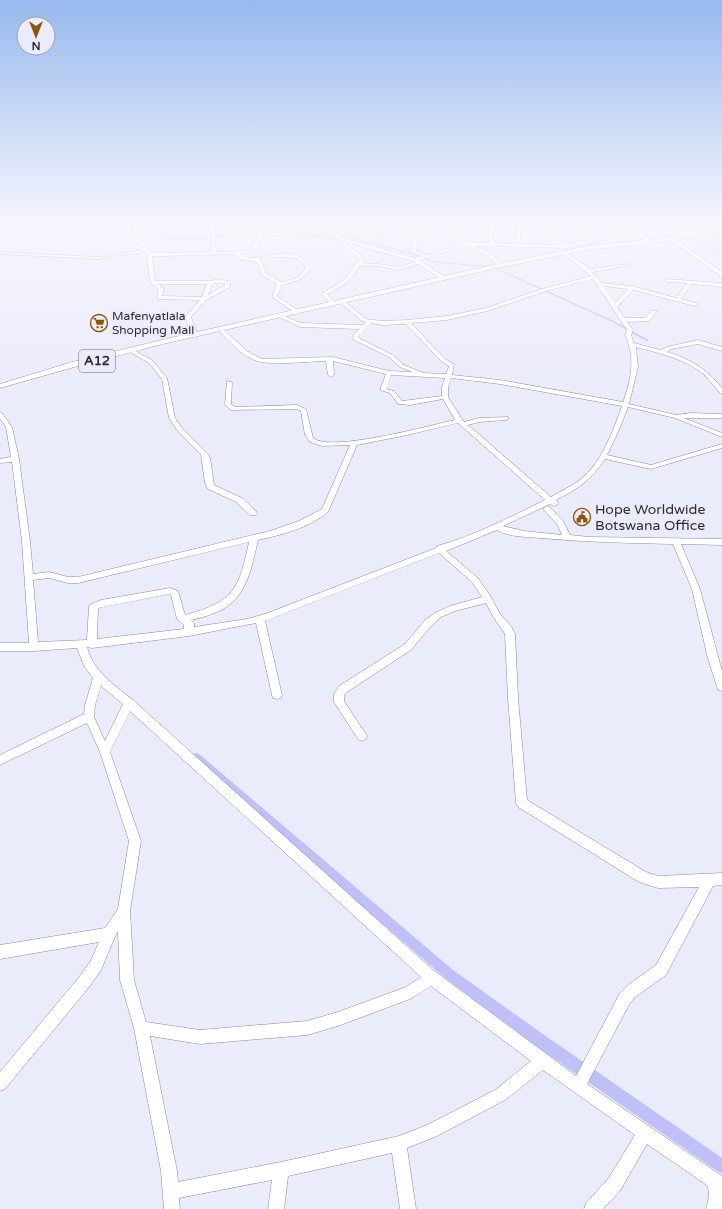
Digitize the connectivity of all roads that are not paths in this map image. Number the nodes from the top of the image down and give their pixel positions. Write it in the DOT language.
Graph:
graph roads {
  1 [pos="152,278"];
  2 [pos="271,278"];
  3 [pos="299,278"];
  4 [pos="347,278"];
  5 [pos="441,278"];
  6 [pos="586,278"];
  7 [pos="596,278"];
  8 [pos="667,280"];
  9 [pos="153,282"];
  10 [pos="691,282"];
  11 [pos="210,283"];
  12 [pos="280,284"];
  13 [pos="600,284"];
  14 [pos="722,285"];
  15 [pos="632,288"];
  16 [pos="204,299"];
  17 [pos="677,300"];
  18 [pos="343,302"];
  19 [pos="334,304"];
  20 [pos="696,304"];
  21 [pos="615,306"];
  22 [pos="654,311"];
  23 [pos="297,312"];
  24 [pos="280,316"];
  25 [pos="624,320"];
  26 [pos="370,321"];
  27 [pos="407,322"];
  28 [pos="364,327"];
  29 [pos="221,330"];
  30 [pos="195,335"];
  31 [pos="633,344"];
  32 [pos="722,350"];
  33 [pos="132,351"];
  34 [pos="662,352"];
  35 [pos="329,359"];
  36 [pos="389,373"];
  37 [pos="331,374"];
  38 [pos="425,375"];
  39 [pos="448,376"];
  40 [pos="229,382"];
  41 [pos="0,387"];
  42 [pos="722,392"];
  43 [pos="445,397"];
  44 [pos="626,405"];
  45 [pos="0,414"];
  46 [pos="722,416"];
  47 [pos="677,417"];
  48 [pos="506,418"];
  49 [pos="462,422"];
  50 [pos="722,435"];
  51 [pos="354,444"];
  52 [pos="722,446"];
  53 [pos="605,457"];
  54 [pos="15,459"];
  55 [pos="0,461"];
  56 [pos="553,502"];
  57 [pos="546,509"];
  58 [pos="253,513"];
  59 [pos="500,528"];
  60 [pos="567,537"];
  61 [pos="254,538"];
  62 [pos="663,539"];
  63 [pos="722,541"];
  64 [pos="676,542"];
  65 [pos="442,551"];
  66 [pos="29,578"];
  67 [pos="488,599"];
  68 [pos="182,619"];
  69 [pos="260,619"];
  70 [pos="189,632"];
  71 [pos="87,644"];
  72 [pos="0,647"];
  73 [pos="34,647"];
  74 [pos="98,678"];
  75 [pos="722,687"];
  76 [pos="277,694"];
  77 [pos="129,703"];
  78 [pos="88,717"];
  79 [pos="362,736"];
  80 [pos="105,752"];
  81 [pos="0,760"];
  82 [pos="716,880"];
  83 [pos="124,911"];
  84 [pos="110,934"];
  85 [pos="0,952"];
  86 [pos="430,976"];
  87 [pos="141,1028"];
  88 [pos="542,1061"];
  89 [pos="0,1084"];
  90 [pos="578,1087"];
  91 [pos="645,1133"];
  92 [pos="399,1144"];
  93 [pos="280,1170"];
  94 [pos="172,1191"];
  95 [pos="717,1196"];
  96 [pos="172,1209"];
  97 [pos="276,1209"];
  98 [pos="408,1209"];
  99 [pos="592,1209"];
  1 -- 9 [label="street"];
  2 -- 12 [label="street"];
  3 -- 12 [label="street"];
  4 -- 19 [label="street"];
  5 -- 18 [label="main road, A12"];
  6 -- 27 [label="street"];
  7 -- 13 [label="street"];
  8 -- 10 [label="street"];
  9 -- 11 [label="street"];
  9 -- 16 [label="street"];
  10 -- 14 [label="street"];
  10 -- 17 [label="street"];
  11 -- 16 [label="street"];
  11 -- 16 [label="street"];
  12 -- 23 [label="street"];
  13 -- 15 [label="street"];
  13 -- 21 [label="street"];
  15 -- 17 [label="street"];
  15 -- 21 [label="street"];
  16 -- 30 [label="street"];
  17 -- 20 [label="street"];
  18 -- 19 [label="main road, A12"];
  18 -- 26 [label="street"];
  19 -- 23 [label="main road, A12"];
  21 -- 25 [label="street"];
  22 -- 25 [label="street"];
  23 -- 24 [label="main road, A12"];
  24 -- 28 [label="street"];
  24 -- 29 [label="main road, A12"];
  25 -- 31 [label="street"];
  26 -- 27 [label="street"];
  26 -- 28 [label="street"];
  27 -- 39 [label="street"];
  28 -- 38 [label="street"];
  29 -- 30 [label="main road, A12"];
  29 -- 35 [label="street"];
  30 -- 33 [label="main road, A12"];
  30 -- 41 [label="main road, A12"];
  31 -- 34 [label="street"];
  31 -- 44 [label="street"];
  32 -- 34 [label="street"];
  33 -- 41 [label="main road, A12"];
  33 -- 58 [label="street"];
  34 -- 42 [label="street"];
  35 -- 36 [label="street"];
  35 -- 37 [label="street"];
  36 -- 38 [label="street"];
  36 -- 43 [label="street"];
  38 -- 39 [label="street"];
  39 -- 43 [label="street"];
  39 -- 44 [label="street"];
  40 -- 51 [label="street"];
  43 -- 49 [label="street"];
  44 -- 47 [label="street"];
  44 -- 53 [label="street"];
  45 -- 54 [label="street"];
  46 -- 47 [label="street"];
  47 -- 50 [label="street"];
  48 -- 49 [label="street"];
  49 -- 51 [label="street"];
  49 -- 56 [label="street"];
  51 -- 61 [label="street"];
  52 -- 53 [label="street"];
  53 -- 56 [label="street"];
  54 -- 55 [label="street"];
  54 -- 66 [label="street"];
  56 -- 57 [label="street"];
  56 -- 59 [label="street"];
  57 -- 59 [label="street"];
  57 -- 60 [label="street"];
  59 -- 60 [label="street"];
  59 -- 65 [label="street"];
  60 -- 62 [label="street"];
  61 -- 66 [label="street"];
  61 -- 68 [label="street"];
  62 -- 63 [label="street"];
  62 -- 64 [label="street"];
  63 -- 64 [label="street"];
  64 -- 75 [label="street"];
  65 -- 67 [label="street"];
  65 -- 69 [label="street"];
  66 -- 73 [label="street"];
  67 -- 79 [label="street"];
  67 -- 82 [label="street"];
  68 -- 70 [label="street"];
  68 -- 71 [label="street"];
  69 -- 70 [label="street"];
  69 -- 76 [label="street"];
  70 -- 71 [label="street"];
  71 -- 73 [label="street"];
  71 -- 74 [label="street"];
  72 -- 73 [label="street"];
  74 -- 77 [label="street"];
  74 -- 78 [label="street"];
  77 -- 80 [label="street"];
  77 -- 86 [label="street"];
  78 -- 80 [label="street"];
  78 -- 81 [label="street"];
  80 -- 83 [label="street"];
  82 -- 90 [label="street"];
  83 -- 84 [label="street"];
  83 -- 87 [label="street"];
  84 -- 85 [label="street"];
  84 -- 89 [label="street"];
  86 -- 87 [label="street"];
  86 -- 88 [label="street"];
  87 -- 94 [label="street"];
  88 -- 90 [label="street"];
  88 -- 92 [label="street"];
  90 -- 91 [label="street"];
  91 -- 95 [label="street"];
  91 -- 99 [label="street"];
  92 -- 93 [label="street"];
  92 -- 98 [label="street"];
  93 -- 94 [label="street"];
  93 -- 97 [label="street"];
  94 -- 96 [label="street"];
}
